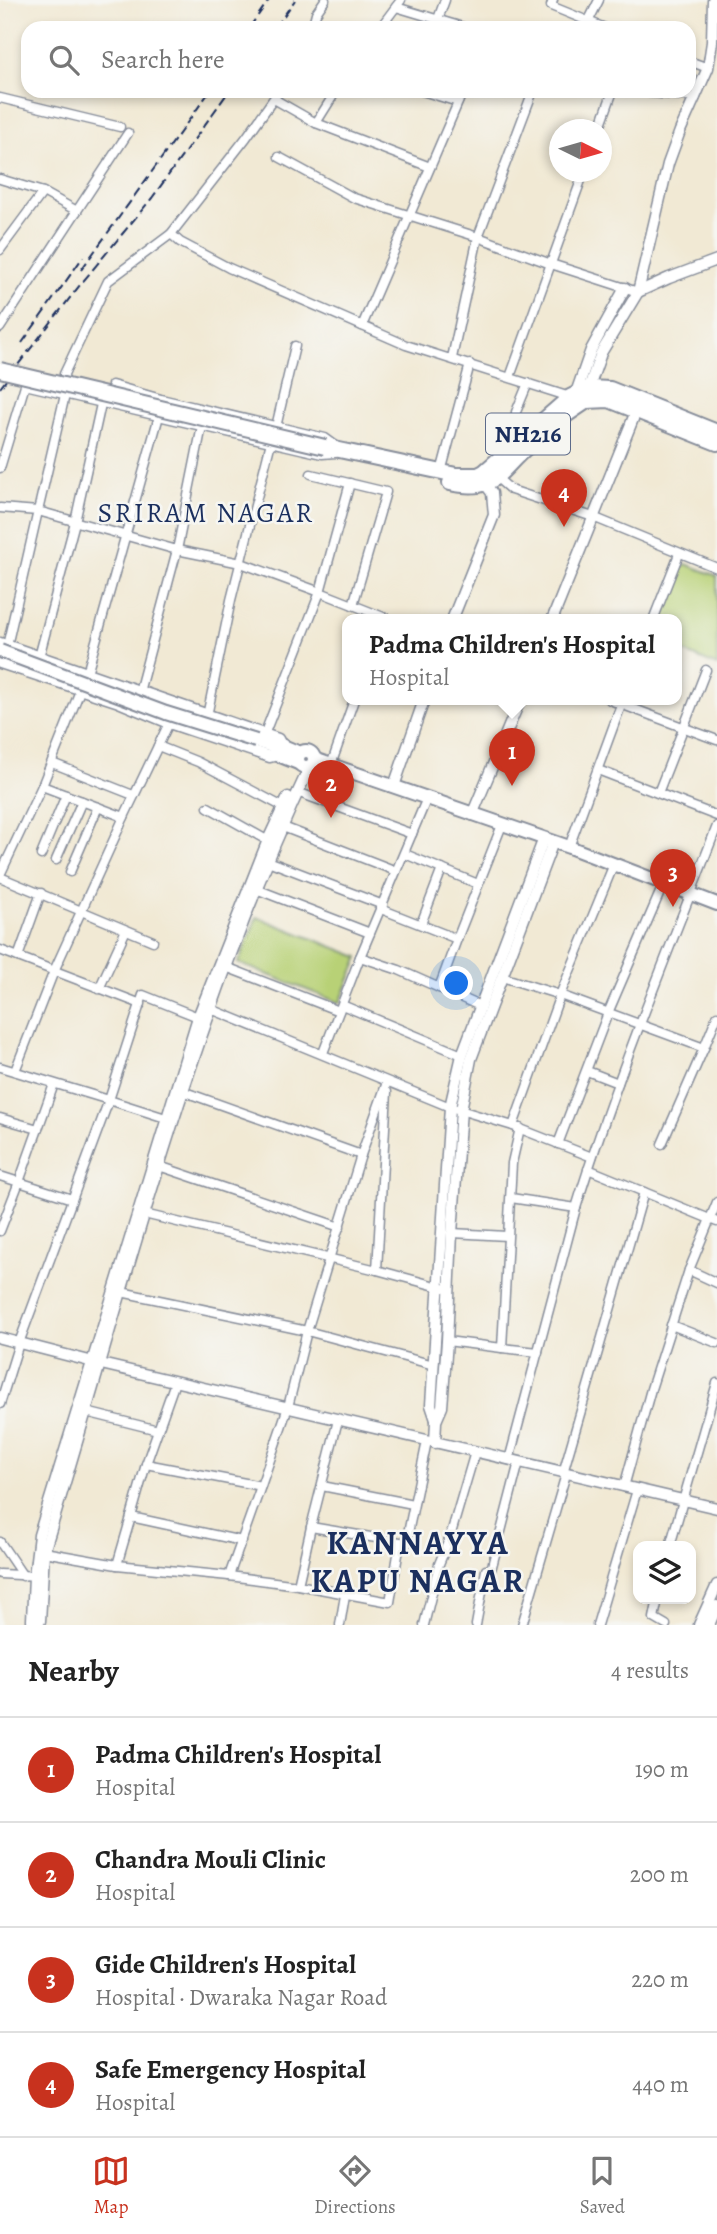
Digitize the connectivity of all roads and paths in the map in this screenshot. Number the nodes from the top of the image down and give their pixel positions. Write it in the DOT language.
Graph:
graph roads {
  1 [pos="325,0"];
  2 [pos="444,0"];
  3 [pos="553,0"];
  4 [pos="599,0"];
  5 [pos="713,0"];
  6 [pos="398,4"];
  7 [pos="438,19"];
  8 [pos="314,21"];
  9 [pos="385,21"];
  10 [pos="444,21"];
  11 [pos="586,21"];
  12 [pos="588,21"];
  13 [pos="696,64"];
  14 [pos="708,68"];
  15 [pos="696,97"];
  16 [pos="0,98"];
  17 [pos="274,98"];
  18 [pos="280,98"];
  19 [pos="331,98"];
  20 [pos="445,98"];
  21 [pos="460,98"];
  22 [pos="530,98"];
  23 [pos="610,98"];
  24 [pos="696,98"];
  25 [pos="458,102"];
  26 [pos="603,119"];
  27 [pos="316,122"];
  28 [pos="120,127"];
  29 [pos="128,132"];
  30 [pos="279,157"];
  31 [pos="430,167"];
  32 [pos="0,179"];
  33 [pos="580,182"];
  34 [pos="43,192"];
  35 [pos="77,211"];
  36 [pos="411,216"];
  37 [pos="171,234"];
  38 [pos="478,237"];
  39 [pos="0,250"];
  40 [pos="717,261"];
  41 [pos="551,264"];
  42 [pos="625,288"];
  43 [pos="638,292"];
  44 [pos="362,326"];
  45 [pos="0,328"];
  46 [pos="295,346"];
  47 [pos="452,358"];
  48 [pos="470,364"];
  49 [pos="0,370"];
  50 [pos="510,377"];
  51 [pos="528,383"];
  52 [pos="112,385"];
  53 [pos="65,395"];
  54 [pos="580,395"];
  55 [pos="101,404"];
  56 [pos="637,409"];
  57 [pos="159,416"];
  58 [pos="202,426"];
  59 [pos="276,427"];
  60 [pos="717,432"];
  61 [pos="271,442"];
  62 [pos="717,443"];
  63 [pos="513,446"];
  64 [pos="333,449"];
  65 [pos="0,468"];
  66 [pos="440,471"];
  67 [pos="311,474"];
  68 [pos="486,479"];
  69 [pos="350,483"];
  70 [pos="0,508"];
  71 [pos="38,511"];
  72 [pos="593,517"];
  73 [pos="75,522"];
  74 [pos="126,535"];
  75 [pos="177,550"];
  76 [pos="679,554"];
  77 [pos="242,563"];
  78 [pos="717,568"];
  79 [pos="320,592"];
  80 [pos="353,605"];
  81 [pos="374,614"];
  82 [pos="454,614"];
  83 [pos="554,614"];
  84 [pos="655,614"];
  85 [pos="2,646"];
  86 [pos="40,657"];
  87 [pos="0,663"];
  88 [pos="706,670"];
  89 [pos="87,673"];
  90 [pos="80,690"];
  91 [pos="139,692"];
  92 [pos="352,705"];
  93 [pos="422,705"];
  94 [pos="518,705"];
  95 [pos="621,705"];
  96 [pos="629,705"];
  97 [pos="207,716"];
  98 [pos="169,723"];
  99 [pos="683,727"];
  100 [pos="717,740"];
  101 [pos="270,745"];
  102 [pos="158,746"];
  103 [pos="305,761"];
  104 [pos="52,763"];
  105 [pos="331,765"];
  106 [pos="598,770"];
  107 [pos="42,786"];
  108 [pos="394,786"];
  109 [pos="297,792"];
  110 [pos="658,793"];
  111 [pos="133,794"];
  112 [pos="66,795"];
  113 [pos="427,799"];
  114 [pos="82,802"];
  115 [pos="98,807"];
  116 [pos="208,807"];
  117 [pos="287,809"];
  118 [pos="472,816"];
  119 [pos="717,816"];
  120 [pos="124,817"];
  121 [pos="502,825"];
  122 [pos="717,826"];
  123 [pos="283,827"];
  124 [pos="412,834"];
  125 [pos="549,840"];
  126 [pos="271,842"];
  127 [pos="569,847"];
  128 [pos="405,853"];
  129 [pos="41,855"];
  130 [pos="56,860"];
  131 [pos="268,861"];
  132 [pos="614,864"];
  133 [pos="442,869"];
  134 [pos="70,872"];
  135 [pos="396,872"];
  136 [pos="0,876"];
  137 [pos="664,883"];
  138 [pos="478,884"];
  139 [pos="256,889"];
  140 [pos="41,893"];
  141 [pos="691,893"];
  142 [pos="717,904"];
  143 [pos="382,907"];
  144 [pos="81,909"];
  145 [pos="421,924"];
  146 [pos="126,930"];
  147 [pos="370,933"];
  148 [pos="457,939"];
  149 [pos="153,941"];
  150 [pos="0,950"];
  151 [pos="18,957"];
  152 [pos="360,957"];
  153 [pos="226,967"];
  154 [pos="54,971"];
  155 [pos="502,977"];
  156 [pos="439,988"];
  157 [pos="99,989"];
  158 [pos="560,995"];
  159 [pos="141,1004"];
  160 [pos="480,1006"];
  161 [pos="341,1008"];
  162 [pos="211,1009"];
  163 [pos="608,1013"];
  164 [pos="717,1016"];
  165 [pos="202,1018"];
  166 [pos="639,1024"];
  167 [pos="704,1048"];
  168 [pos="323,1053"];
  169 [pos="463,1055"];
  170 [pos="0,1067"];
  171 [pos="15,1071"];
  172 [pos="587,1071"];
  173 [pos="387,1082"];
  174 [pos="618,1083"];
  175 [pos="54,1084"];
  176 [pos="182,1091"];
  177 [pos="109,1100"];
  178 [pos="456,1108"];
  179 [pos="0,1118"];
  180 [pos="169,1119"];
  181 [pos="516,1127"];
  182 [pos="38,1129"];
  183 [pos="558,1144"];
  184 [pos="662,1144"];
  185 [pos="361,1155"];
  186 [pos="592,1157"];
  187 [pos="159,1166"];
  188 [pos="588,1169"];
  189 [pos="0,1176"];
  190 [pos="19,1182"];
  191 [pos="644,1192"];
  192 [pos="510,1198"];
  193 [pos="72,1199"];
  194 [pos="717,1202"];
  195 [pos="576,1208"];
  196 [pos="144,1214"];
  197 [pos="713,1221"];
  198 [pos="340,1227"];
  199 [pos="0,1231"];
  200 [pos="452,1233"];
  201 [pos="507,1236"];
  202 [pos="330,1259"];
  203 [pos="377,1270"];
  204 [pos="689,1270"];
  205 [pos="717,1283"];
  206 [pos="444,1288"];
  207 [pos="121,1292"];
  208 [pos="671,1325"];
  209 [pos="307,1331"];
  210 [pos="0,1338"];
  211 [pos="447,1341"];
  212 [pos="19,1343"];
  213 [pos="717,1343"];
  214 [pos="502,1348"];
  215 [pos="538,1352"];
  216 [pos="97,1363"];
  217 [pos="434,1365"];
  218 [pos="175,1382"];
  219 [pos="717,1383"];
  220 [pos="0,1404"];
  221 [pos="288,1407"];
  222 [pos="86,1412"];
  223 [pos="338,1420"];
  224 [pos="436,1421"];
  225 [pos="158,1430"];
  226 [pos="431,1442"];
  227 [pos="475,1452"];
  228 [pos="514,1461"];
  229 [pos="146,1464"];
  230 [pos="565,1473"];
  231 [pos="261,1486"];
  232 [pos="323,1486"];
  233 [pos="624,1487"];
  234 [pos="636,1490"];
  235 [pos="682,1500"];
  236 [pos="413,1504"];
  237 [pos="717,1508"];
  238 [pos="131,1517"];
  239 [pos="311,1527"];
  240 [pos="242,1541"];
  241 [pos="671,1541"];
  242 [pos="0,1542"];
  243 [pos="400,1543"];
  244 [pos="44,1552"];
  245 [pos="117,1565"];
  246 [pos="0,1574"];
  247 [pos="33,1576"];
  248 [pos="229,1576"];
  249 [pos="298,1585"];
  250 [pos="717,1585"];
  251 [pos="345,1595"];
  252 [pos="717,1606"];
  253 [pos="653,1621"];
  254 [pos="705,1623"];
  255 [pos="36,1625"];
  256 [pos="340,1625"];
  257 [pos="424,1625"];
  258 [pos="476,1625"];
  259 [pos="522,1625"];
  260 [pos="597,1625"];
  261 [pos="666,1625"];
  1 -- 8 [label="street"];
  2 -- 7 [label="street"];
  3 -- 11 [label="street"];
  4 -- 12 [label="street"];
  5 -- 14 [label="street"];
  6 -- 7 [label="street"];
  6 -- 9 [label="street"];
  7 -- 10 [label="street"];
  13 -- 14 [label="street"];
  14 -- 15 [label="street"];
  16 -- 28 [label="street"];
  17 -- 37 [label="street"];
  18 -- 27 [label="street"];
  19 -- 27 [label="street"];
  20 -- 25 [label="street"];
  21 -- 25 [label="street"];
  22 -- 38 [label="street"];
  23 -- 26 [label="street"];
  24 -- 43 [label="street"];
  25 -- 31 [label="street"];
  27 -- 31 [label="street"];
  29 -- 35 [label="street"];
  30 -- 36 [label="street"];
  31 -- 36 [label="street"];
  32 -- 34 [label="street"];
  33 -- 41 [label="street"];
  34 -- 35 [label="street"];
  34 -- 39 [label="street"];
  35 -- 45 [label="street"];
  36 -- 38 [label="street"];
  36 -- 44 [label="street"];
  37 -- 44 [label="street"];
  37 -- 53 [label="street"];
  38 -- 41 [label="street"];
  38 -- 47 [label="street"];
  40 -- 43 [label="street"];
  41 -- 42 [label="street"];
  41 -- 50 [label="street"];
  42 -- 43 [label="street"];
  42 -- 54 [label="street"];
  43 -- 54 [label="street"];
  44 -- 47 [label="street"];
  46 -- 59 [label="street"];
  47 -- 48 [label="street"];
  48 -- 50 [label="street"];
  48 -- 66 [label="street"];
  49 -- 64 [label="highway, NH216, bridge"];
  50 -- 51 [label="street"];
  51 -- 54 [label="street"];
  51 -- 63 [label="street"];
  52 -- 59 [label="street"];
  53 -- 55 [label="street"];
  53 -- 65 [label="street"];
  53 -- 71 [label="street"];
  54 -- 56 [label="highway, NH216"];
  54 -- 60 [label="highway, NH216"];
  54 -- 63 [label="highway, NH216"];
  54 -- 68 [label="highway, NH216"];
  55 -- 57 [label="street"];
  55 -- 73 [label="street"];
  56 -- 62 [label="highway, NH216"];
  56 -- 72 [label="street"];
  57 -- 58 [label="street"];
  57 -- 74 [label="street"];
  58 -- 61 [label="street"];
  58 -- 75 [label="street"];
  59 -- 64 [label="street"];
  61 -- 64 [label="street"];
  61 -- 77 [label="street"];
  63 -- 68 [label="highway, NH216"];
  64 -- 66 [label="highway, NH216"];
  64 -- 68 [label="highway, NH216"];
  66 -- 68 [label="highway, NH216"];
  67 -- 69 [label="street"];
  68 -- 72 [label="street"];
  68 -- 82 [label="street"];
  69 -- 79 [label="street"];
  69 -- 80 [label="street"];
  70 -- 71 [label="street"];
  71 -- 73 [label="street"];
  71 -- 85 [label="street"];
  72 -- 76 [label="street"];
  72 -- 83 [label="street"];
  73 -- 74 [label="street"];
  73 -- 86 [label="street"];
  74 -- 75 [label="street"];
  74 -- 89 [label="street"];
  75 -- 77 [label="street"];
  75 -- 91 [label="street"];
  76 -- 78 [label="street"];
  76 -- 84 [label="street"];
  77 -- 79 [label="street"];
  77 -- 97 [label="street"];
  79 -- 80 [label="street"];
  79 -- 101 [label="street"];
  80 -- 81 [label="street"];
  85 -- 86 [label="street"];
  85 -- 101 [label="main road, bridge"];
  86 -- 89 [label="street"];
  87 -- 90 [label="street"];
  88 -- 99 [label="street"];
  89 -- 90 [label="street"];
  89 -- 91 [label="street"];
  90 -- 98 [label="street"];
  90 -- 104 [label="street"];
  91 -- 97 [label="street"];
  92 -- 105 [label="street"];
  93 -- 108 [label="street"];
  94 -- 118 [label="street"];
  95 -- 106 [label="street"];
  96 -- 99 [label="street"];
  97 -- 101 [label="street"];
  98 -- 101 [label="street"];
  98 -- 102 [label="street"];
  99 -- 100 [label="street"];
  99 -- 110 [label="street"];
  101 -- 103 [label="main road"];
  102 -- 111 [label="street"];
  102 -- 117 [label="street"];
  103 -- 105 [label="main road"];
  103 -- 109 [label="street"];
  103 -- 117 [label="street"];
  104 -- 107 [label="street"];
  104 -- 111 [label="street"];
  105 -- 108 [label="main road"];
  106 -- 110 [label="street"];
  106 -- 127 [label="street"];
  107 -- 112 [label="street"];
  107 -- 136 [label="street"];
  108 -- 113 [label="main road"];
  109 -- 117 [label="street"];
  109 -- 124 [label="street"];
  110 -- 119 [label="street"];
  111 -- 120 [label="street"];
  112 -- 114 [label="street"];
  112 -- 129 [label="street"];
  113 -- 118 [label="main road"];
  113 -- 124 [label="street"];
  114 -- 115 [label="street"];
  114 -- 130 [label="street"];
  115 -- 120 [label="street"];
  115 -- 134 [label="street"];
  116 -- 126 [label="street"];
  117 -- 123 [label="street"];
  117 -- 126 [label="street"];
  118 -- 121 [label="main road"];
  120 -- 144 [label="street"];
  121 -- 125 [label="main road"];
  121 -- 138 [label="street"];
  122 -- 141 [label="street"];
  123 -- 126 [label="street"];
  123 -- 135 [label="street"];
  124 -- 128 [label="street"];
  125 -- 127 [label="main road"];
  125 -- 155 [label="street"];
  125 -- 160 [label="street"];
  126 -- 131 [label="street"];
  126 -- 165 [label="street"];
  127 -- 132 [label="main road"];
  128 -- 133 [label="street"];
  128 -- 135 [label="street"];
  131 -- 139 [label="street"];
  131 -- 143 [label="street"];
  132 -- 137 [label="main road"];
  132 -- 158 [label="street"];
  133 -- 138 [label="street"];
  133 -- 145 [label="street"];
  135 -- 143 [label="street"];
  136 -- 140 [label="street"];
  137 -- 141 [label="main road"];
  137 -- 163 [label="street"];
  138 -- 148 [label="street"];
  139 -- 147 [label="street"];
  139 -- 153 [label="street"];
  140 -- 144 [label="street"];
  140 -- 151 [label="street"];
  141 -- 142 [label="main road"];
  141 -- 166 [label="street"];
  143 -- 145 [label="street"];
  143 -- 147 [label="street"];
  144 -- 146 [label="street"];
  144 -- 154 [label="street"];
  145 -- 148 [label="street"];
  146 -- 149 [label="street"];
  146 -- 157 [label="street"];
  147 -- 152 [label="street"];
  148 -- 156 [label="street"];
  150 -- 151 [label="street"];
  151 -- 154 [label="street"];
  152 -- 156 [label="street"];
  152 -- 161 [label="street"];
  153 -- 161 [label="street"];
  153 -- 162 [label="street"];
  154 -- 157 [label="street"];
  154 -- 171 [label="street"];
  155 -- 158 [label="street"];
  155 -- 178 [label="street"];
  156 -- 160 [label="street"];
  157 -- 159 [label="street"];
  158 -- 163 [label="street"];
  158 -- 181 [label="street"];
  159 -- 165 [label="street"];
  159 -- 177 [label="street"];
  160 -- 169 [label="street"];
  161 -- 168 [label="street"];
  161 -- 169 [label="street"];
  162 -- 165 [label="street"];
  162 -- 168 [label="street"];
  163 -- 166 [label="street"];
  163 -- 172 [label="street"];
  164 -- 167 [label="street"];
  165 -- 176 [label="street"];
  165 -- 180 [label="street"];
  166 -- 167 [label="street"];
  166 -- 174 [label="street"];
  167 -- 184 [label="street"];
  168 -- 173 [label="street"];
  169 -- 178 [label="street"];
  170 -- 171 [label="street"];
  171 -- 175 [label="street"];
  172 -- 174 [label="street"];
  172 -- 183 [label="street"];
  173 -- 178 [label="street"];
  173 -- 185 [label="street"];
  173 -- 203 [label="street"];
  174 -- 186 [label="street"];
  175 -- 177 [label="street"];
  175 -- 182 [label="street"];
  176 -- 180 [label="street"];
  176 -- 185 [label="street"];
  177 -- 180 [label="street"];
  177 -- 193 [label="street"];
  178 -- 181 [label="street"];
  178 -- 200 [label="street"];
  178 -- 206 [label="street"];
  179 -- 182 [label="street"];
  180 -- 187 [label="street"];
  180 -- 216 [label="street"];
  181 -- 183 [label="street"];
  181 -- 192 [label="street"];
  182 -- 190 [label="street"];
  183 -- 186 [label="street"];
  185 -- 198 [label="street"];
  186 -- 188 [label="street"];
  187 -- 196 [label="street"];
  187 -- 198 [label="street"];
  188 -- 191 [label="street"];
  188 -- 195 [label="street"];
  189 -- 190 [label="street"];
  190 -- 193 [label="street"];
  190 -- 199 [label="street"];
  191 -- 197 [label="street"];
  191 -- 230 [label="street"];
  192 -- 195 [label="street"];
  192 -- 201 [label="street"];
  193 -- 212 [label="street"];
  194 -- 197 [label="street"];
  195 -- 215 [label="street"];
  196 -- 202 [label="street"];
  196 -- 207 [label="street"];
  197 -- 204 [label="street"];
  198 -- 202 [label="street"];
  200 -- 201 [label="street"];
  200 -- 206 [label="street"];
  201 -- 214 [label="street"];
  202 -- 203 [label="street"];
  202 -- 209 [label="street"];
  203 -- 206 [label="street"];
  204 -- 205 [label="street"];
  204 -- 208 [label="street"];
  206 -- 211 [label="street"];
  206 -- 217 [label="street"];
  207 -- 209 [label="street"];
  207 -- 216 [label="street"];
  208 -- 213 [label="street"];
  208 -- 233 [label="street"];
  209 -- 217 [label="street"];
  209 -- 221 [label="street"];
  210 -- 212 [label="street"];
  211 -- 214 [label="street"];
  211 -- 224 [label="street"];
  212 -- 216 [label="street"];
  212 -- 220 [label="street"];
  214 -- 215 [label="street"];
  215 -- 228 [label="street"];
  216 -- 218 [label="street"];
  216 -- 222 [label="street"];
  216 -- 247 [label="street"];
  217 -- 224 [label="street"];
  218 -- 221 [label="street"];
  218 -- 225 [label="street"];
  219 -- 235 [label="street"];
  221 -- 223 [label="street"];
  221 -- 231 [label="street"];
  222 -- 225 [label="street"];
  222 -- 244 [label="street"];
  223 -- 226 [label="street"];
  223 -- 232 [label="street"];
  224 -- 226 [label="street"];
  225 -- 229 [label="street"];
  226 -- 227 [label="street"];
  226 -- 236 [label="street"];
  227 -- 228 [label="street"];
  227 -- 257 [label="street"];
  228 -- 230 [label="street"];
  228 -- 258 [label="street"];
  229 -- 231 [label="street"];
  229 -- 238 [label="street"];
  230 -- 233 [label="street"];
  230 -- 259 [label="street"];
  231 -- 240 [label="street"];
  232 -- 236 [label="street"];
  232 -- 239 [label="street"];
  233 -- 234 [label="street"];
  234 -- 235 [label="street"];
  234 -- 260 [label="street"];
  235 -- 237 [label="street"];
  235 -- 241 [label="street"];
  236 -- 243 [label="street"];
  238 -- 240 [label="street"];
  238 -- 245 [label="street"];
  239 -- 243 [label="street"];
  239 -- 249 [label="street"];
  240 -- 248 [label="street"];
  242 -- 247 [label="street"];
  243 -- 251 [label="street"];
  244 -- 245 [label="street"];
  244 -- 247 [label="street"];
  245 -- 248 [label="street"];
  246 -- 247 [label="street"];
  247 -- 255 [label="street"];
  248 -- 249 [label="street"];
  249 -- 251 [label="street"];
  250 -- 254 [label="street"];
  251 -- 256 [label="street"];
  252 -- 254 [label="street"];
  253 -- 261 [label="street"];
}
